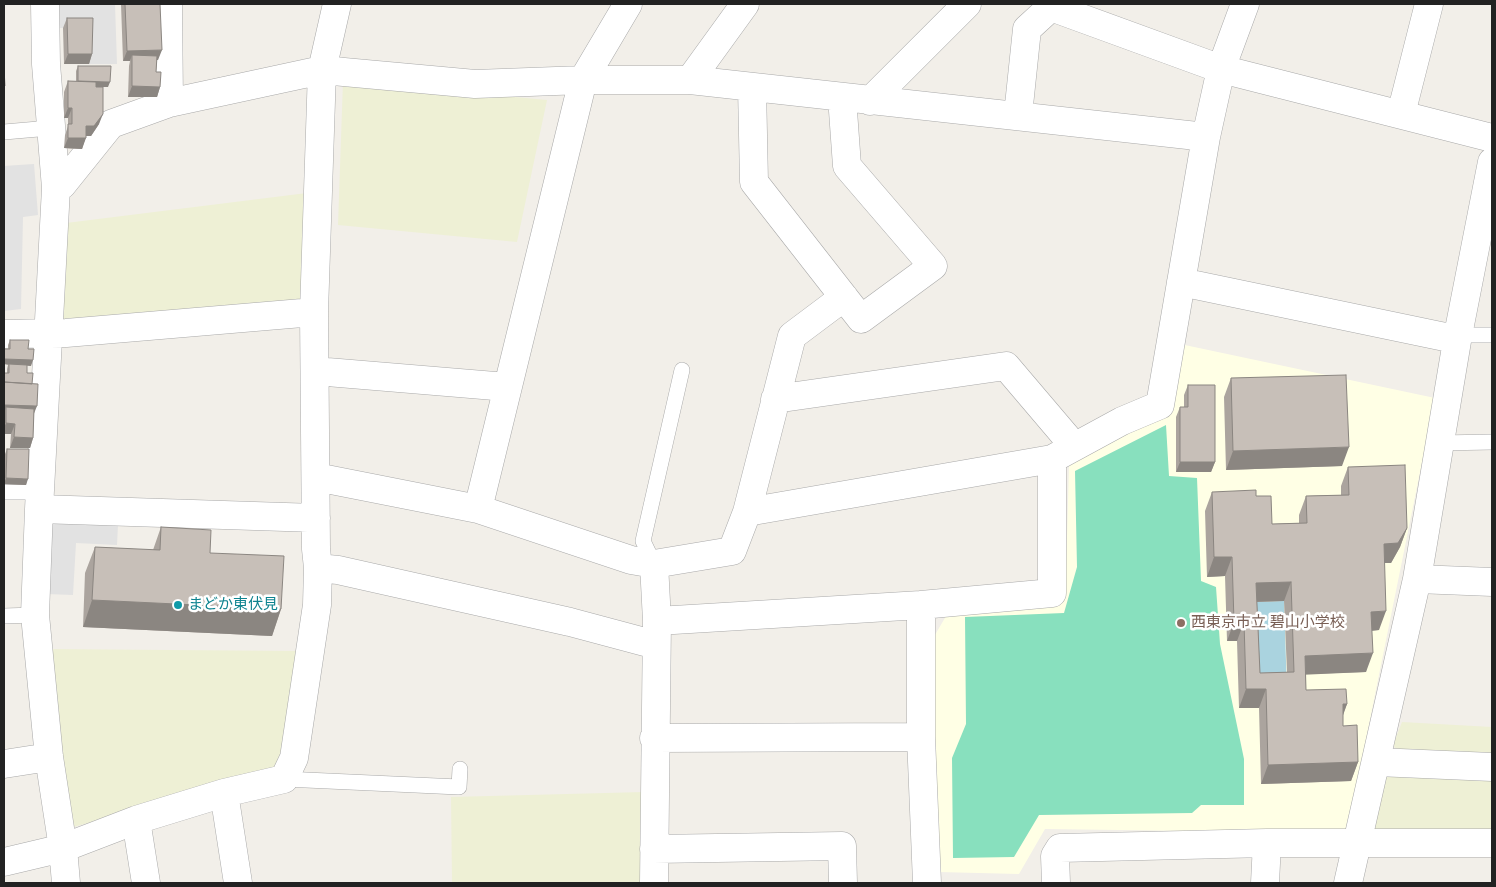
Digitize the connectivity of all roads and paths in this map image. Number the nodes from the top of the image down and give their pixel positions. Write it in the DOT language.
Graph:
graph roads {
  1 [pos="45,4"];
  2 [pos="168,4"];
  3 [pos="337,4"];
  4 [pos="628,4"];
  5 [pos="745,4"];
  6 [pos="1245,4"];
  7 [pos="1429,4"];
  8 [pos="963,5"];
  9 [pos="1221,69"];
  10 [pos="322,70"];
  11 [pos="583,80"];
  12 [pos="690,80"];
  13 [pos="752,87"];
  14 [pos="842,97"];
  15 [pos="870,100"];
  16 [pos="169,103"];
  17 [pos="1401,114"];
  18 [pos="1018,115"];
  19 [pos="50,128"];
  20 [pos="4,132"];
  21 [pos="1206,137"];
  22 [pos="1492,138"];
  23 [pos="1492,162"];
  24 [pos="56,188"];
  25 [pos="1486,224"];
  26 [pos="1181,282"];
  27 [pos="844,297"];
  28 [pos="314,312"];
  29 [pos="48,332"];
  30 [pos="4,334"];
  31 [pos="1458,335"];
  32 [pos="1492,335"];
  33 [pos="682,370"];
  34 [pos="315,371"];
  35 [pos="507,388"];
  36 [pos="776,399"];
  37 [pos="1492,442"];
  38 [pos="1440,443"];
  39 [pos="1063,453"];
  40 [pos="316,477"];
  41 [pos="4,492"];
  42 [pos="39,501"];
  43 [pos="478,509"];
  44 [pos="747,512"];
  45 [pos="316,518"];
  46 [pos="654,564"];
  47 [pos="318,568"];
  48 [pos="1417,579"];
  49 [pos="1492,582"];
  50 [pos="921,605"];
  51 [pos="35,614"];
  52 [pos="4,616"];
  53 [pos="656,633"];
  54 [pos="921,737"];
  55 [pos="654,738"];
  56 [pos="49,757"];
  57 [pos="1377,762"];
  58 [pos="4,764"];
  59 [pos="1492,767"];
  60 [pos="460,769"];
  61 [pos="284,779"];
  62 [pos="224,793"];
  63 [pos="136,820"];
  64 [pos="1267,843"];
  65 [pos="1492,843"];
  66 [pos="1357,844"];
  67 [pos="63,848"];
  68 [pos="654,849"];
  69 [pos="4,862"];
  70 [pos="66,883"];
  71 [pos="146,883"];
  72 [pos="238,883"];
  73 [pos="654,883"];
  74 [pos="843,883"];
  75 [pos="927,883"];
  76 [pos="1056,883"];
  77 [pos="1265,883"];
  78 [pos="1348,883"];
  1 -- 19 [label="street"];
  2 -- 16 [label="street"];
  3 -- 10 [label="street"];
  4 -- 11 [label="street"];
  5 -- 12 [label="street"];
  6 -- 9 [label="street"];
  7 -- 17 [label="street"];
  8 -- 15 [label="street"];
  9 -- 17 [label="street"];
  9 -- 18 [label="street"];
  9 -- 21 [label="street"];
  10 -- 11 [label="street"];
  10 -- 16 [label="street"];
  10 -- 28 [label="street"];
  11 -- 12 [label="street"];
  11 -- 35 [label="street"];
  12 -- 13 [label="street"];
  13 -- 14 [label="street"];
  13 -- 27 [label="street"];
  14 -- 15 [label="street"];
  14 -- 27 [label="street"];
  15 -- 18 [label="street"];
  16 -- 24 [label="street"];
  17 -- 22 [label="street"];
  18 -- 21 [label="street"];
  19 -- 20 [label="lane"];
  19 -- 24 [label="street"];
  21 -- 26 [label="street"];
  23 -- 25 [label="street"];
  24 -- 29 [label="street"];
  25 -- 31 [label="street"];
  26 -- 31 [label="street"];
  26 -- 39 [label="street"];
  27 -- 36 [label="street"];
  28 -- 29 [label="street"];
  28 -- 34 [label="street"];
  29 -- 30 [label="street"];
  29 -- 42 [label="street"];
  31 -- 32 [label="lane"];
  31 -- 38 [label="street"];
  33 -- 46 [label="lane"];
  34 -- 35 [label="street"];
  34 -- 40 [label="street"];
  35 -- 43 [label="street"];
  36 -- 39 [label="street"];
  36 -- 44 [label="street"];
  37 -- 38 [label="lane"];
  38 -- 48 [label="street"];
  39 -- 44 [label="street"];
  39 -- 50 [label="street"];
  40 -- 43 [label="street"];
  40 -- 45 [label="street"];
  41 -- 42 [label="lane"];
  42 -- 45 [label="street"];
  42 -- 51 [label="street"];
  43 -- 46 [label="street"];
  44 -- 46 [label="street"];
  45 -- 47 [label="street"];
  46 -- 53 [label="street"];
  47 -- 53 [label="street"];
  47 -- 61 [label="street"];
  48 -- 49 [label="street"];
  48 -- 57 [label="street"];
  50 -- 53 [label="street"];
  50 -- 54 [label="street"];
  51 -- 52 [label="lane"];
  51 -- 56 [label="street"];
  53 -- 55 [label="street"];
  54 -- 55 [label="street"];
  54 -- 75 [label="street"];
  55 -- 68 [label="street"];
  56 -- 58 [label="street"];
  56 -- 67 [label="street"];
  57 -- 59 [label="street"];
  57 -- 66 [label="street"];
  60 -- 61 [label="lane"];
  61 -- 62 [label="street"];
  62 -- 63 [label="street"];
  62 -- 72 [label="street"];
  63 -- 67 [label="street"];
  63 -- 71 [label="street"];
  64 -- 66 [label="street"];
  64 -- 76 [label="street"];
  64 -- 77 [label="street"];
  65 -- 66 [label="street"];
  66 -- 78 [label="street"];
  67 -- 69 [label="street"];
  67 -- 70 [label="street"];
  68 -- 73 [label="street"];
  68 -- 74 [label="street"];
}
